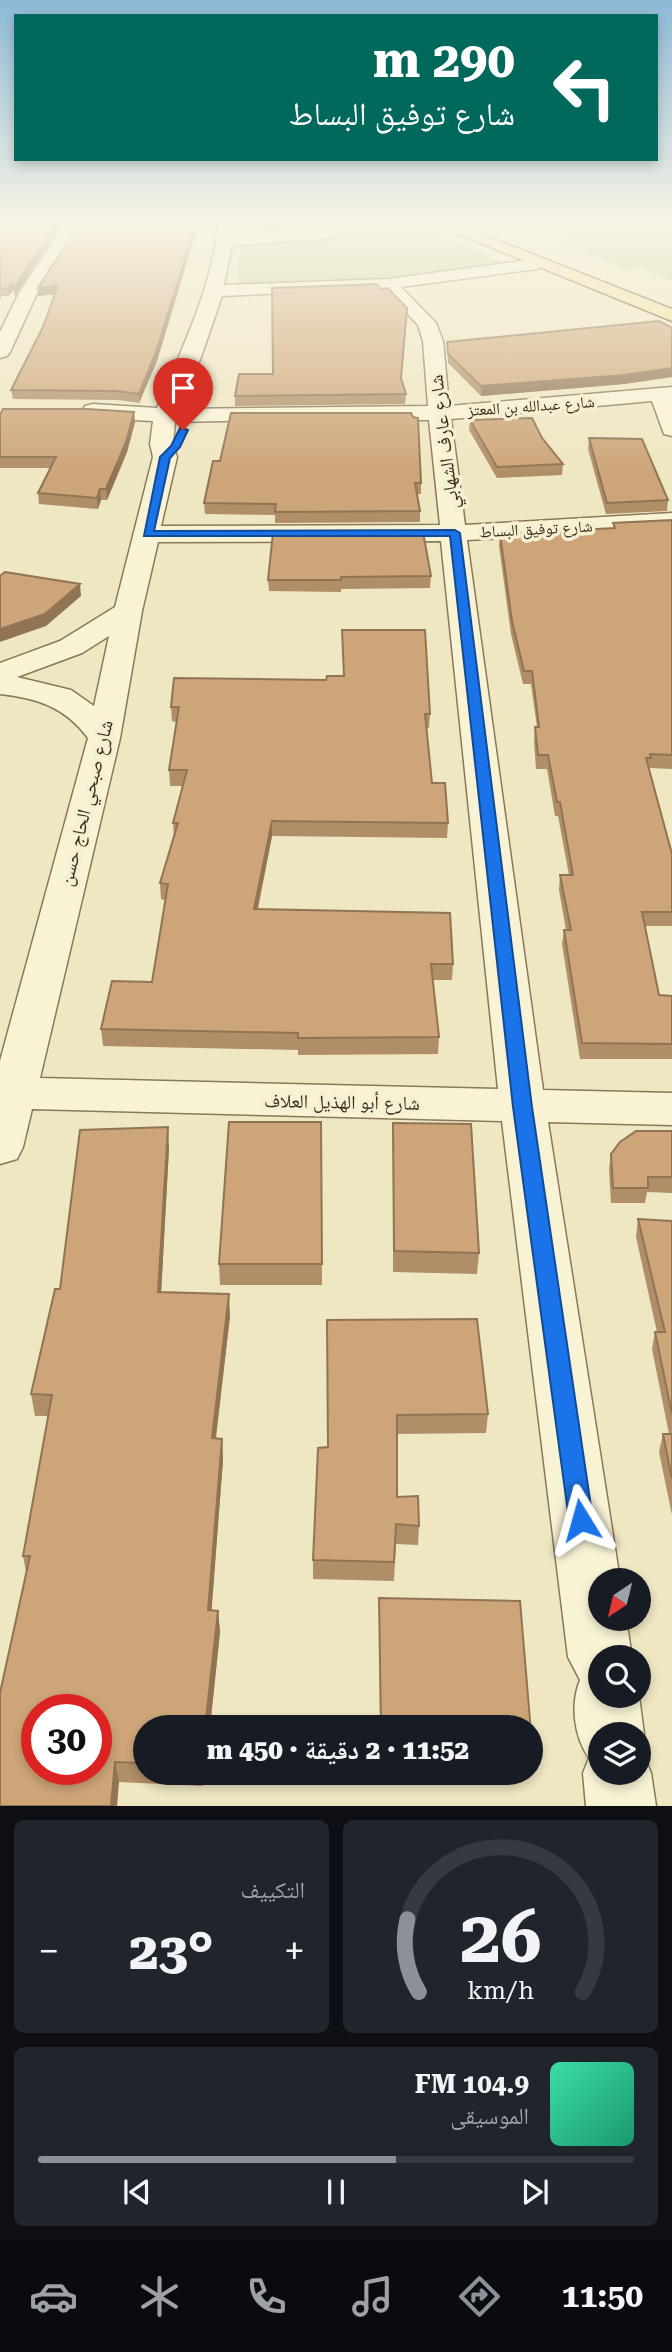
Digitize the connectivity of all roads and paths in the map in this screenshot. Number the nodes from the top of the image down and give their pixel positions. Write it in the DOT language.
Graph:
graph roads {
  1 [pos="22,306"];
  2 [pos="209,306"];
  3 [pos="410,306"];
  4 [pos="649,306"];
  5 [pos="672,315"];
  6 [pos="0,352"];
  7 [pos="190,360"];
  8 [pos="666,394"];
  9 [pos="66,410"];
  10 [pos="167,412"];
  11 [pos="191,412"];
  12 [pos="439,413"];
  13 [pos="672,429"];
  14 [pos="165,457"];
  15 [pos="672,521"];
  16 [pos="455,533"];
  17 [pos="148,534"];
  18 [pos="128,611"];
  19 [pos="0,673"];
  20 [pos="0,685"];
  21 [pos="104,738"];
  22 [pos="13,1093"];
  23 [pos="523,1107"];
  24 [pos="672,1109"];
  25 [pos="0,1147"];
  26 [pos="598,1645"];
  27 [pos="618,1785"];
  28 [pos="621,1806"];
  1 -- 6 [label="street"];
  2 -- 7 [label="street, شارع صبحي الحاج حسن"];
  3 -- 12 [label="street, شارع عارف الشهابي"];
  4 -- 5 [label="main road"];
  7 -- 10 [label="street, شارع صبحي الحاج حسن"];
  7 -- 11 [label="street, شارع صبحي الحاج حسن"];
  8 -- 12 [label="street, شارع عبدالله بن المعتز"];
  8 -- 13 [label="street"];
  9 -- 10 [label="street, شارع عبدالله بن المعتز"];
  10 -- 11 [label="street, شارع عبدالله بن المعتز"];
  10 -- 14 [label="street, شارع صبحي الحاج حسن"];
  11 -- 12 [label="street, شارع عبدالله بن المعتز"];
  11 -- 14 [label="street, شارع صبحي الحاج حسن"];
  12 -- 16 [label="street, شارع عارف الشهابي"];
  14 -- 17 [label="street, شارع صبحي الحاج حسن"];
  15 -- 16 [label="street, شارع توفيق البساط"];
  16 -- 17 [label="street, شارع توفيق البساط"];
  16 -- 23 [label="street, شارع عارف الشهابي"];
  17 -- 18 [label="street, شارع صبحي الحاج حسن"];
  18 -- 19 [label="street"];
  18 -- 21 [label="street, شارع صبحي الحاج حسن"];
  20 -- 21 [label="street"];
  21 -- 22 [label="street, شارع صبحي الحاج حسن"];
  22 -- 23 [label="street, شارع أبو الهذيل العلاف"];
  22 -- 25 [label="street, شارع صبحي الحاج حسن"];
  23 -- 24 [label="street, شارع أبو الهذيل العلاف"];
  23 -- 26 [label="street, شارع عارف الشهابي"];
  27 -- 28 [label="street"];
}
